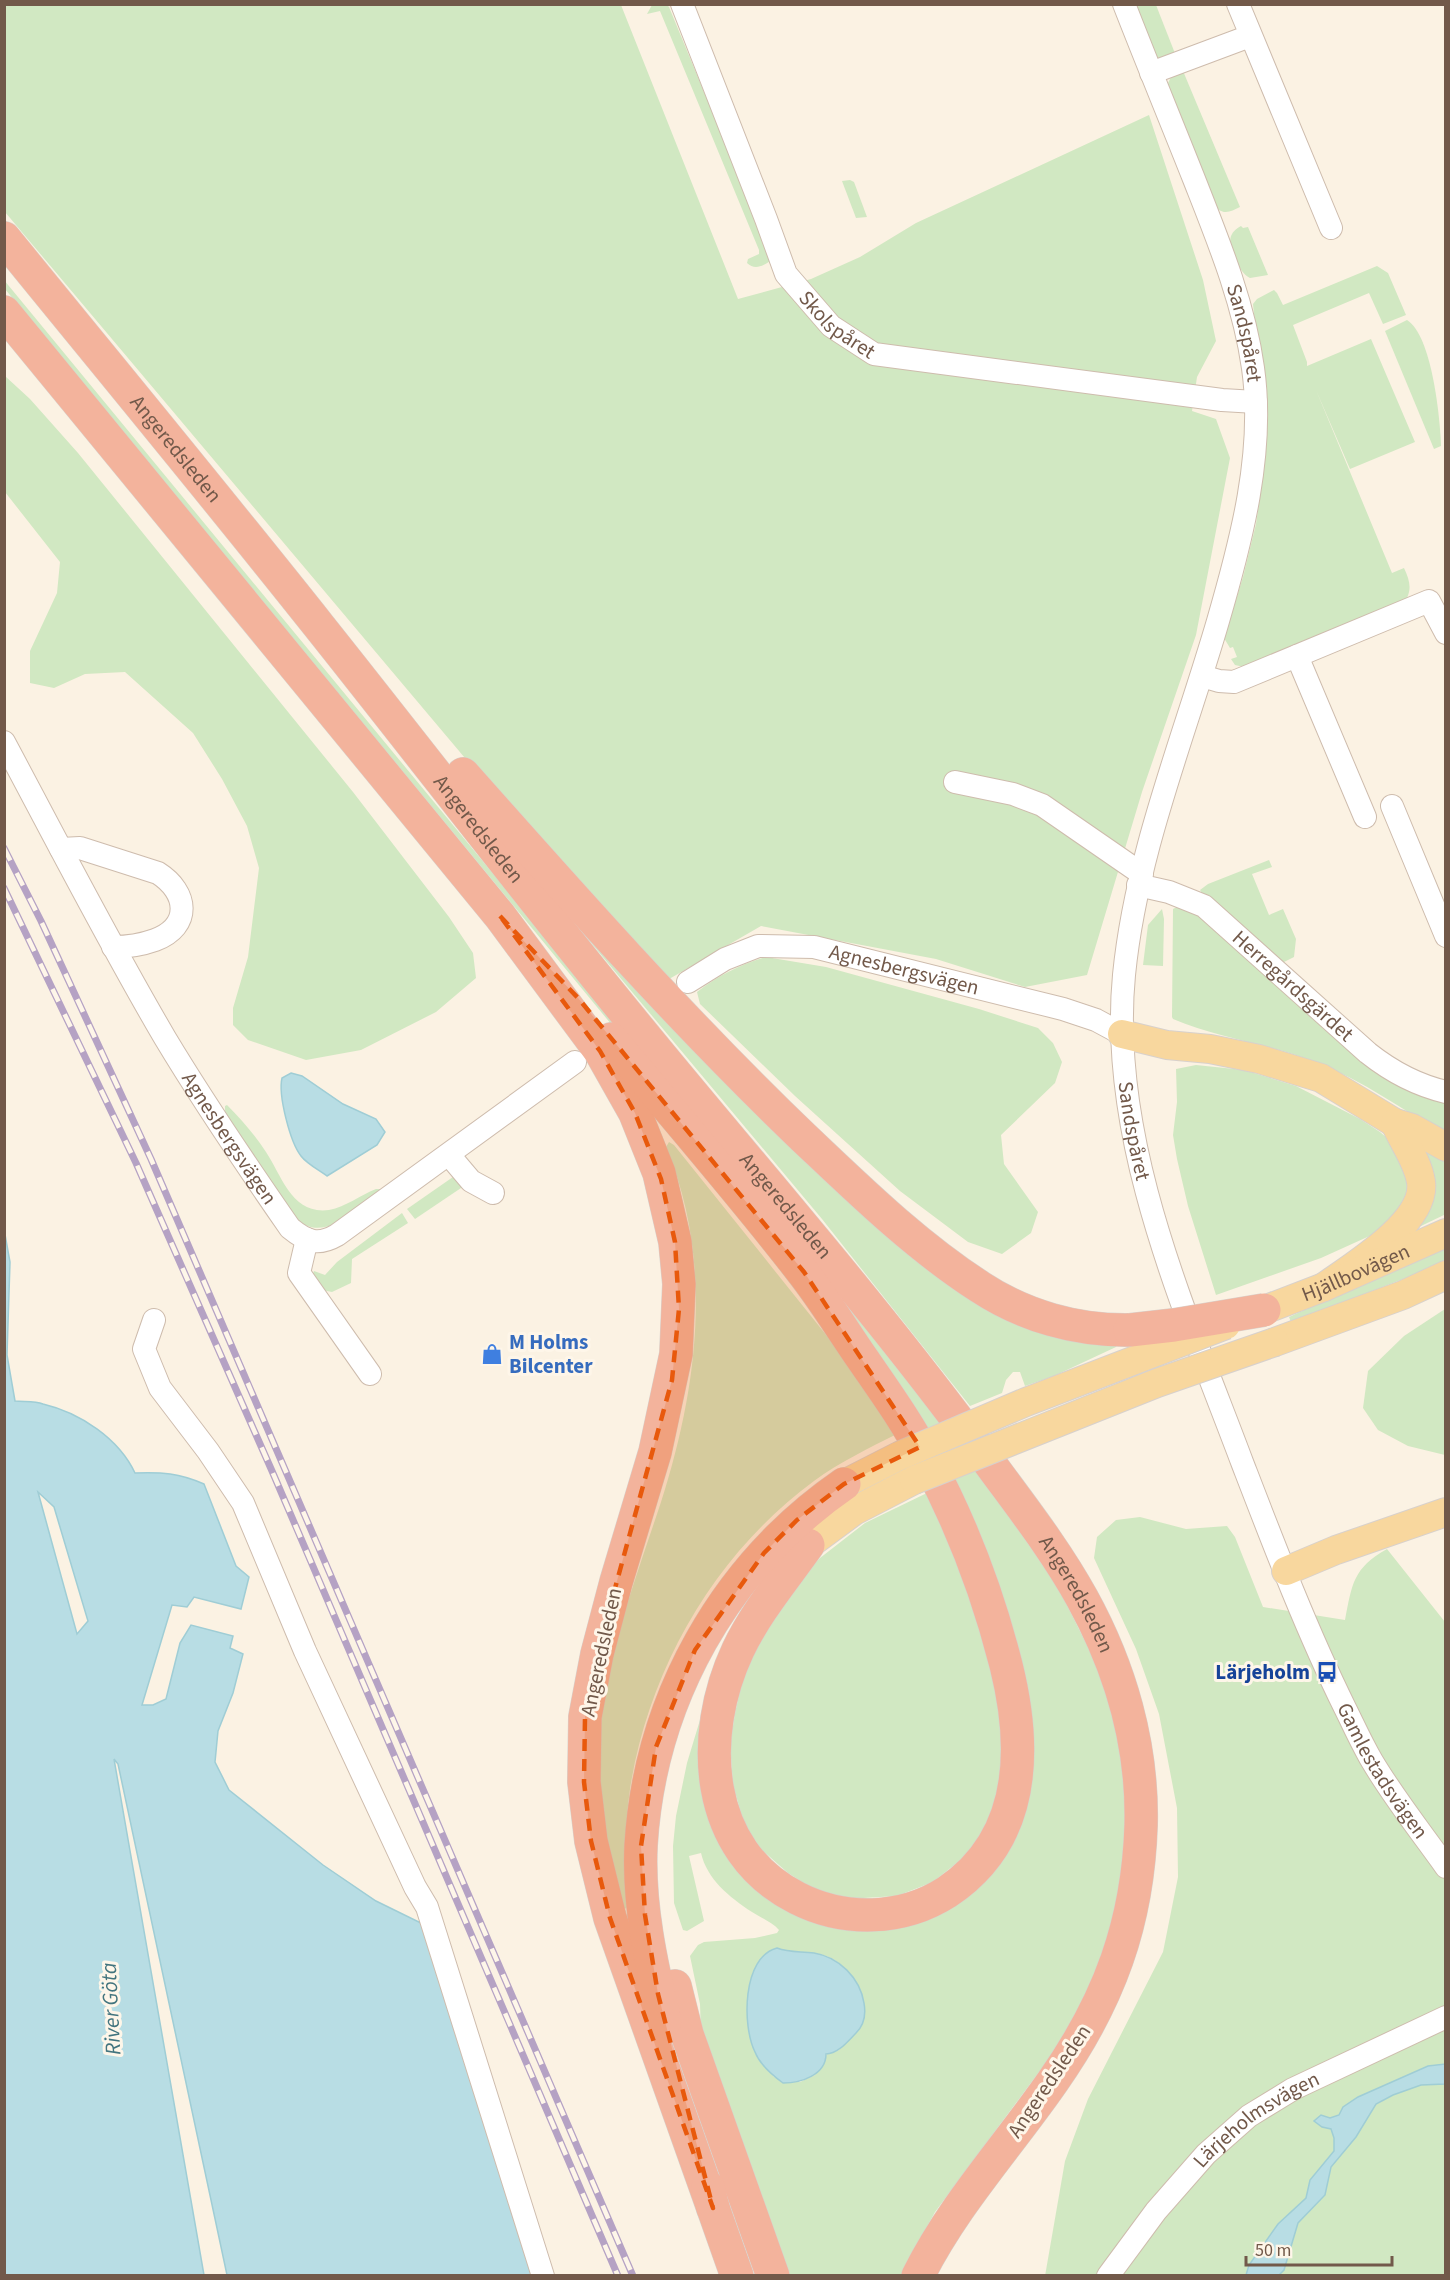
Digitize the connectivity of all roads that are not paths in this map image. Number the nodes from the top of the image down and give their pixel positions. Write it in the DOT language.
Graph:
graph roads {
  1 [pos="682,4"];
  2 [pos="1124,4"];
  3 [pos="1238,4"];
  4 [pos="1250,36"];
  5 [pos="1151,73"];
  6 [pos="1331,228"];
  7 [pos="4,238"];
  8 [pos="4,312"];
  9 [pos="1256,402"];
  10 [pos="316,622"];
  11 [pos="1446,633"];
  12 [pos="1297,656"];
  13 [pos="1202,676"];
  14 [pos="4,742"];
  15 [pos="955,782"];
  16 [pos="1392,806"];
  17 [pos="1365,817"];
  18 [pos="60,849"];
  19 [pos="1140,879"];
  20 [pos="500,916"];
  21 [pos="1446,936"];
  22 [pos="113,947"];
  23 [pos="688,982"];
  24 [pos="1122,1034"];
  25 [pos="575,1062"];
  26 [pos="1446,1092"];
  27 [pos="1395,1123"];
  28 [pos="1446,1147"];
  29 [pos="449,1155"];
  30 [pos="493,1193"];
  31 [pos="1446,1233"];
  32 [pos="307,1239"];
  33 [pos="1446,1275"];
  34 [pos="1446,1282"];
  35 [pos="1324,1287"];
  36 [pos="1403,1295"];
  37 [pos="1264,1310"];
  38 [pos="154,1320"];
  39 [pos="370,1374"];
  40 [pos="844,1484"];
  41 [pos="1446,1512"];
  42 [pos="808,1545"];
  43 [pos="1286,1571"];
  44 [pos="1446,1867"];
  45 [pos="1446,2017"];
  46 [pos="713,2208"];
  47 [pos="543,2276"];
  48 [pos="737,2276"];
  49 [pos="773,2276"];
  50 [pos="918,2276"];
  51 [pos="1108,2276"];
  1 -- 9 [label="street, Skolspåret"];
  2 -- 5 [label="street, Sandspåret"];
  3 -- 4 [label="street"];
  4 -- 5 [label="street"];
  4 -- 6 [label="street"];
  5 -- 9 [label="street, Sandspåret"];
  7 -- 10 [label="highway, Angeredsleden"];
  8 -- 20 [label="highway, Angeredsleden"];
  9 -- 13 [label="street, Sandspåret"];
  10 -- 37 [label="highway, bridge"];
  10 -- 50 [label="highway, Angeredsleden"];
  11 -- 12 [label="street"];
  12 -- 13 [label="street"];
  12 -- 17 [label="street"];
  13 -- 19 [label="street, Sandspåret"];
  14 -- 18 [label="street, Agnesbergsvägen"];
  15 -- 19 [label="street"];
  16 -- 21 [label="street"];
  18 -- 22 [label="street, Agnesbergsvägen"];
  18 -- 22 [label="street"];
  19 -- 24 [label="street, Sandspåret"];
  19 -- 26 [label="street, Herregårdsgärdet"];
  20 -- 42 [label="highway"];
  20 -- 46 [label="highway, Angeredsleden"];
  22 -- 32 [label="street, Agnesbergsvägen"];
  23 -- 24 [label="street, Agnesbergsvägen"];
  24 -- 27 [label="main road"];
  24 -- 43 [label="street, Sandspåret"];
  25 -- 29 [label="street"];
  27 -- 28 [label="main road"];
  27 -- 35 [label="main road"];
  29 -- 30 [label="street"];
  29 -- 32 [label="street"];
  31 -- 35 [label="main road, Hjällbovägen"];
  32 -- 39 [label="street"];
  33 -- 36 [label="main road, Hjällbovägen"];
  34 -- 36 [label="main road"];
  35 -- 37 [label="main road, Hjällbovägen"];
  36 -- 42 [label="main road, Hjällbovägen, bridge"];
  37 -- 40 [label="main road, Hjällbovägen, bridge"];
  38 -- 47 [label="street"];
  40 -- 46 [label="highway"];
  41 -- 43 [label="main road"];
  42 -- 49 [label="highway"];
  43 -- 44 [label="street, Gamlestadsvägen"];
  45 -- 51 [label="street, Lärjeholmsvägen"];
  46 -- 48 [label="highway"];
}
